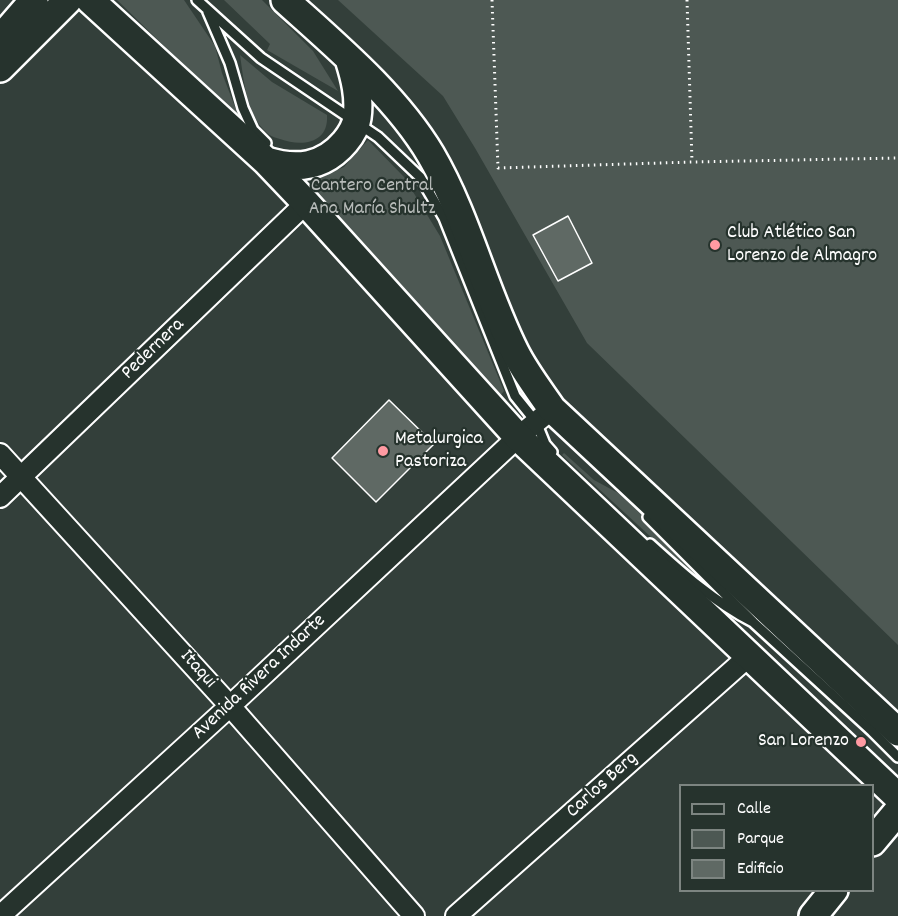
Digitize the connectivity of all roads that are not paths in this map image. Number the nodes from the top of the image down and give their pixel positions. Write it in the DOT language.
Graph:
graph roads {
  1 [pos="34,0"];
  2 [pos="68,0"];
  3 [pos="90,0"];
  4 [pos="197,0"];
  5 [pos="285,0"];
  6 [pos="206,7"];
  7 [pos="0,39"];
  8 [pos="349,59"];
  9 [pos="0,68"];
  10 [pos="357,121"];
  11 [pos="271,154"];
  12 [pos="306,202"];
  13 [pos="544,425"];
  14 [pos="569,439"];
  15 [pos="0,454"];
  16 [pos="22,478"];
  17 [pos="0,497"];
  18 [pos="637,506"];
  19 [pos="641,535"];
  20 [pos="753,622"];
  21 [pos="749,656"];
  22 [pos="230,706"];
  23 [pos="898,732"];
  24 [pos="898,757"];
  25 [pos="898,797"];
  26 [pos="898,811"];
  27 [pos="874,841"];
  28 [pos="833,892"];
  29 [pos="3,912"];
  30 [pos="414,916"];
  31 [pos="456,916"];
  32 [pos="813,916"];
  1 -- 7 [label="main road"];
  2 -- 9 [label="main road"];
  3 -- 11 [label="main road"];
  4 -- 6 [label="lane"];
  5 -- 8 [label="main road"];
  6 -- 10 [label="lane"];
  6 -- 11 [label="lane"];
  8 -- 10 [label="main road"];
  8 -- 13 [label="main road"];
  10 -- 11 [label="main road"];
  10 -- 13 [label="lane"];
  11 -- 12 [label="main road"];
  12 -- 13 [label="main road"];
  12 -- 16 [label="street, Pedernera"];
  13 -- 13 [label="lane"];
  13 -- 14 [label="lane"];
  13 -- 21 [label="main road"];
  13 -- 22 [label="street, Avenida Rivera Indarte"];
  13 -- 23 [label="main road"];
  15 -- 16 [label="street, Itaqui"];
  16 -- 17 [label="street, Pedernera"];
  16 -- 22 [label="street, Itaqui"];
  18 -- 20 [label="lane"];
  19 -- 20 [label="lane"];
  20 -- 24 [label="lane"];
  21 -- 25 [label="main road"];
  21 -- 31 [label="street, Carlos Berg"];
  22 -- 29 [label="street, Avenida Rivera Indarte"];
  22 -- 30 [label="street, Itaqui"];
  26 -- 27 [label="main road"];
  28 -- 32 [label="main road"];
}
